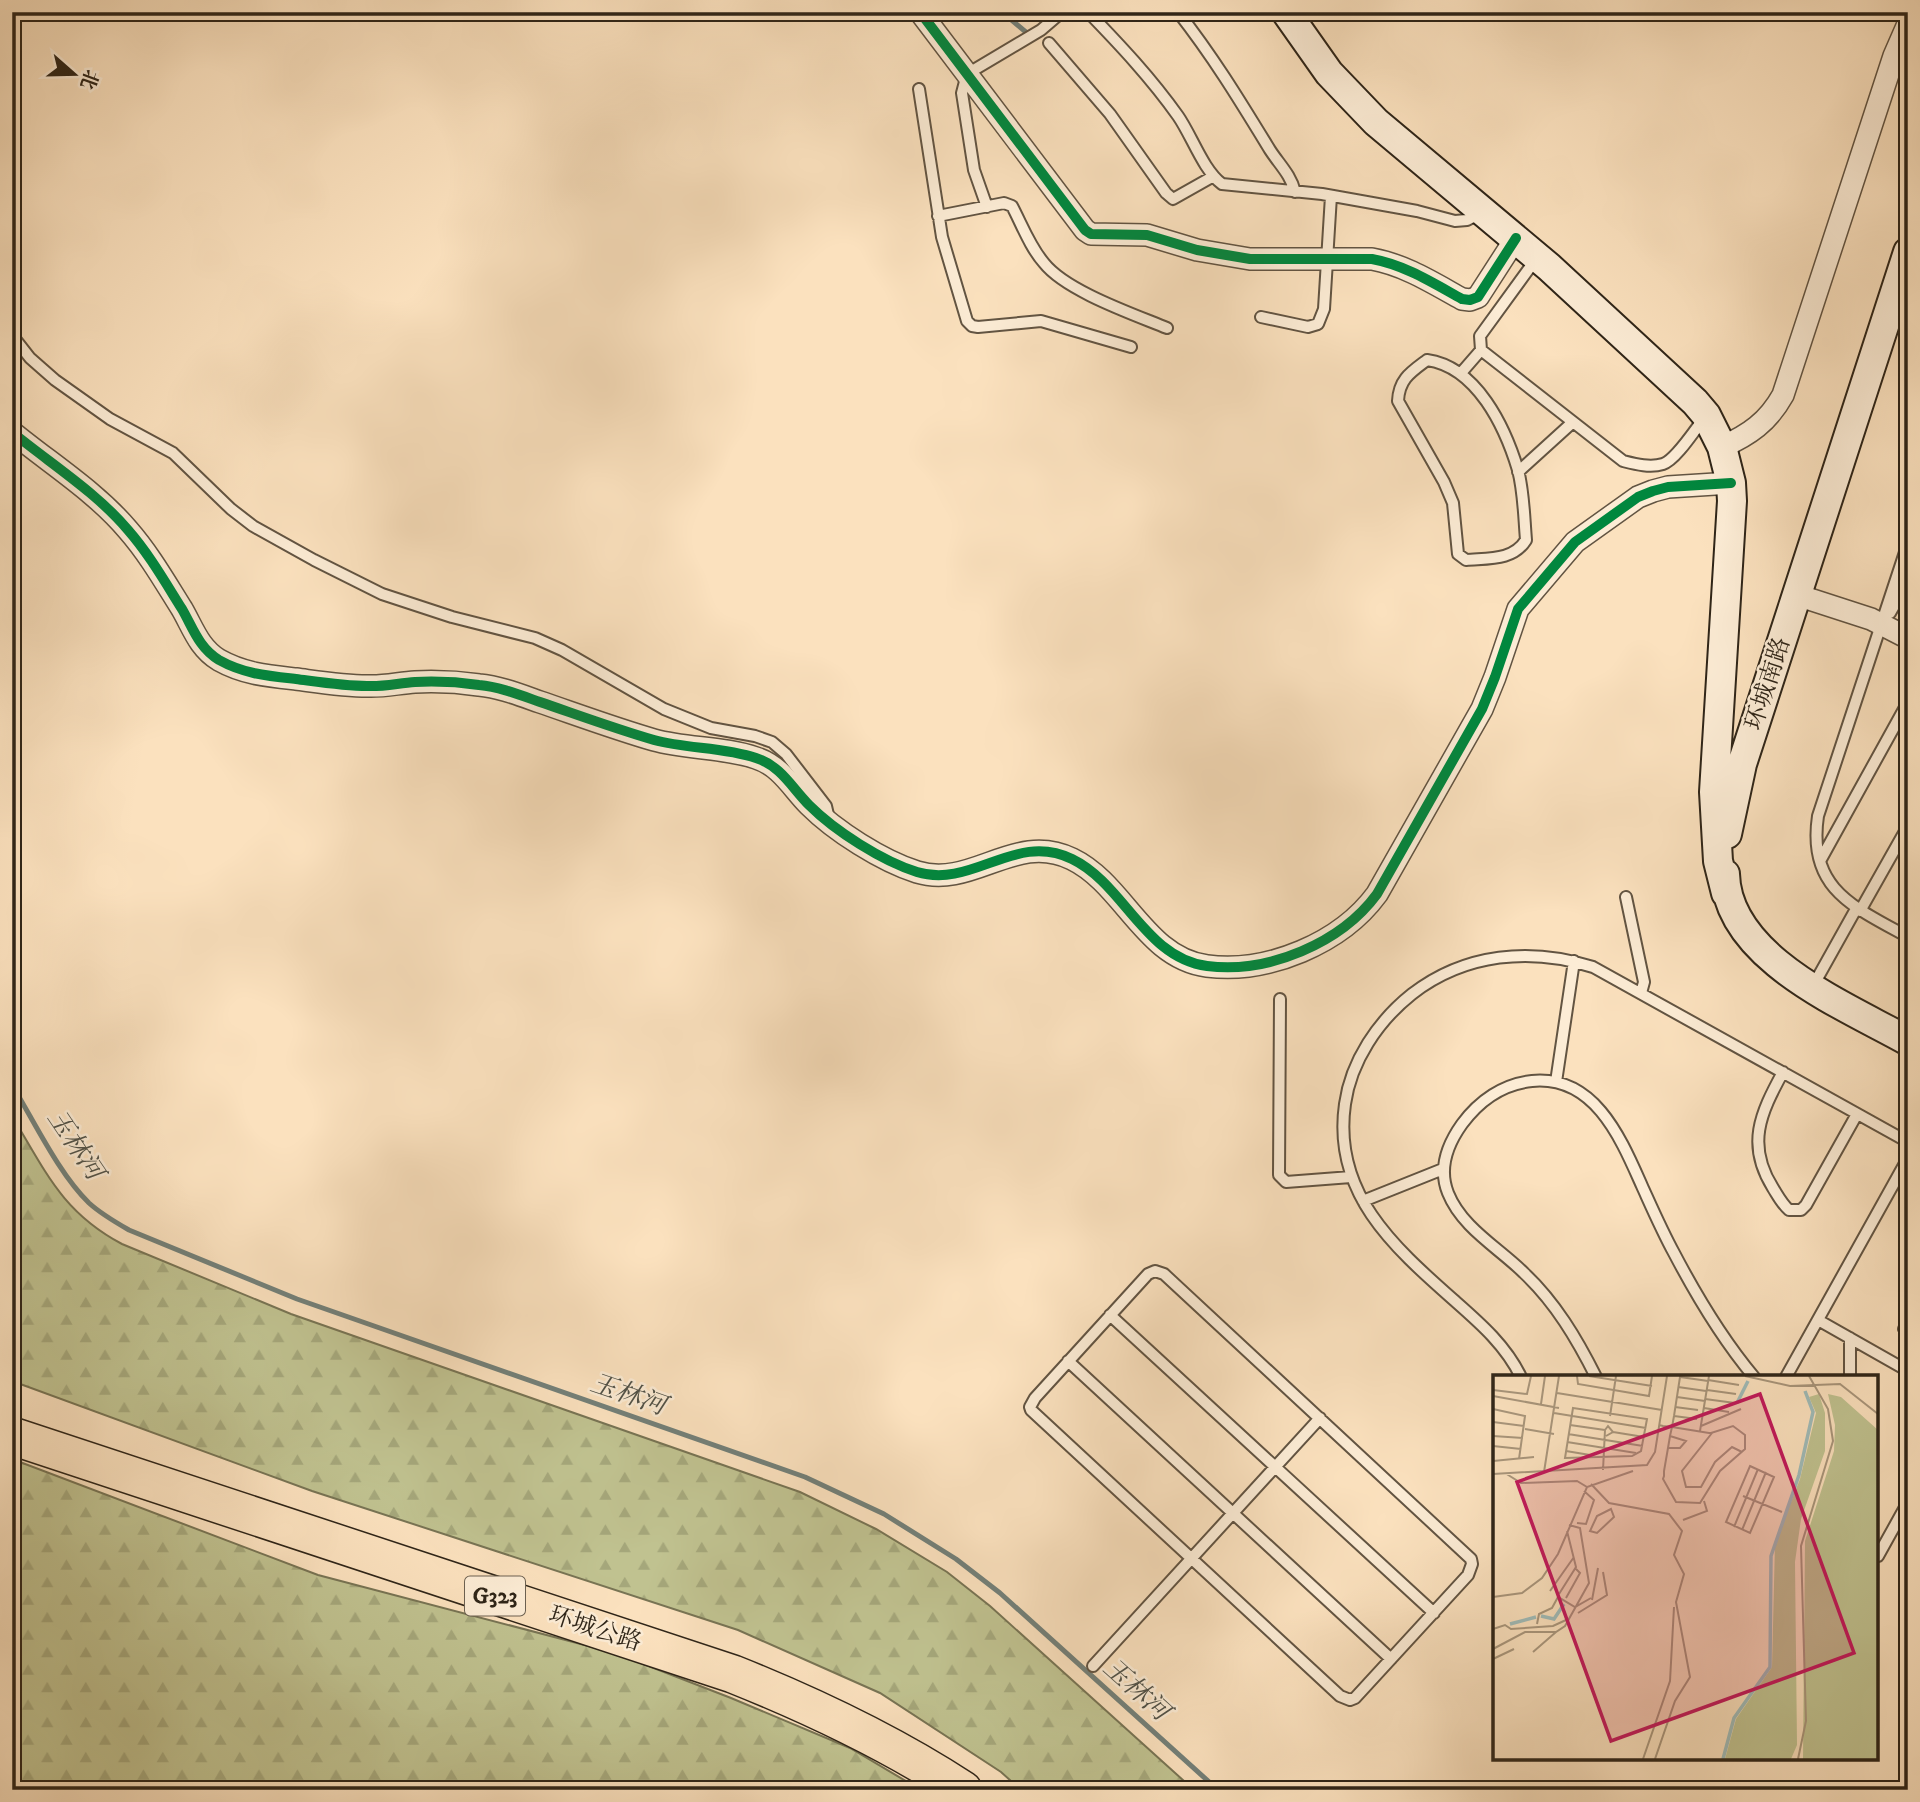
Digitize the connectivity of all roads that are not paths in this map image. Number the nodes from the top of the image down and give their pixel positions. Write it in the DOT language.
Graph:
graph roads {
  1 [pos="920,12"];
  2 [pos="1062,12"];
  3 [pos="1088,12"];
  4 [pos="1178,12"];
  5 [pos="1286,12"];
  6 [pos="1908,24"];
  7 [pos="1049,43"];
  8 [pos="967,74"];
  9 [pos="919,89"];
  10 [pos="1212,177"];
  11 [pos="1295,192"];
  12 [pos="1331,196"];
  13 [pos="987,207"];
  14 [pos="1483,211"];
  15 [pos="938,216"];
  16 [pos="1527,248"];
  17 [pos="1908,252"];
  18 [pos="1327,258"];
  19 [pos="1261,317"];
  20 [pos="1167,328"];
  21 [pos="12,335"];
  22 [pos="1131,347"];
  23 [pos="1481,349"];
  24 [pos="1461,373"];
  25 [pos="1706,415"];
  26 [pos="1573,422"];
  27 [pos="12,432"];
  28 [pos="1722,447"];
  29 [pos="1518,472"];
  30 [pos="1731,483"];
  31 [pos="1908,543"];
  32 [pos="1908,582"];
  33 [pos="1797,595"];
  34 [pos="1882,624"];
  35 [pos="1908,638"];
  36 [pos="1908,702"];
  37 [pos="1729,761"];
  38 [pos="828,822"];
  39 [pos="1908,826"];
  40 [pos="1819,861"];
  41 [pos="1626,897"];
  42 [pos="1858,910"];
  43 [pos="1908,937"];
  44 [pos="1574,961"];
  45 [pos="1812,987"];
  46 [pos="1641,993"];
  47 [pos="1280,999"];
  48 [pos="1908,1041"];
  49 [pos="1783,1072"];
  50 [pos="1556,1082"];
  51 [pos="1857,1114"];
  52 [pos="1908,1142"];
  53 [pos="1908,1158"];
  54 [pos="1443,1169"];
  55 [pos="1351,1177"];
  56 [pos="1363,1201"];
  57 [pos="1110,1315"];
  58 [pos="1818,1320"];
  59 [pos="1850,1338"];
  60 [pos="1068,1361"];
  61 [pos="1908,1371"];
  62 [pos="1520,1375"];
  63 [pos="1595,1375"];
  64 [pos="1753,1375"];
  65 [pos="1787,1375"];
  66 [pos="1850,1375"];
  67 [pos="1320,1418"];
  68 [pos="12,1436"];
  69 [pos="1275,1467"];
  70 [pos="1908,1502"];
  71 [pos="1233,1513"];
  72 [pos="1878,1556"];
  73 [pos="1191,1559"];
  74 [pos="1434,1613"];
  75 [pos="1391,1659"];
  76 [pos="1093,1666"];
  77 [pos="963,1790"];
  1 -- 8 [label="street"];
  2 -- 8 [label="lane"];
  3 -- 10 [label="lane"];
  4 -- 11 [label="lane"];
  5 -- 14 [label="main road"];
  6 -- 28 [label="street"];
  7 -- 10 [label="lane"];
  8 -- 13 [label="lane"];
  8 -- 18 [label="street"];
  9 -- 15 [label="lane"];
  10 -- 11 [label="lane"];
  11 -- 12 [label="lane"];
  12 -- 14 [label="lane"];
  12 -- 18 [label="lane"];
  13 -- 15 [label="lane"];
  13 -- 20 [label="lane"];
  14 -- 16 [label="main road"];
  15 -- 22 [label="lane"];
  16 -- 18 [label="street"];
  16 -- 23 [label="lane"];
  16 -- 25 [label="main road"];
  17 -- 33 [label="main road, 环城南路"];
  18 -- 19 [label="lane"];
  21 -- 38 [label="lane"];
  23 -- 24 [label="lane"];
  23 -- 26 [label="lane"];
  24 -- 29 [label="lane"];
  24 -- 29 [label="lane"];
  25 -- 26 [label="lane"];
  25 -- 28 [label="main road"];
  26 -- 29 [label="lane"];
  27 -- 38 [label="street"];
  28 -- 30 [label="main road"];
  30 -- 37 [label="main road"];
  30 -- 38 [label="street"];
  31 -- 34 [label="lane"];
  32 -- 34 [label="lane"];
  33 -- 34 [label="street"];
  33 -- 37 [label="main road, 环城南路"];
  34 -- 35 [label="street"];
  34 -- 40 [label="lane"];
  36 -- 40 [label="lane"];
  37 -- 45 [label="main road"];
  39 -- 42 [label="lane"];
  40 -- 42 [label="lane"];
  41 -- 46 [label="lane"];
  42 -- 43 [label="lane"];
  42 -- 45 [label="lane"];
  44 -- 46 [label="lane"];
  44 -- 50 [label="lane"];
  44 -- 55 [label="lane"];
  45 -- 48 [label="main road"];
  46 -- 49 [label="lane"];
  47 -- 55 [label="lane"];
  49 -- 51 [label="lane"];
  49 -- 51 [label="lane"];
  50 -- 54 [label="lane"];
  50 -- 64 [label="lane"];
  51 -- 52 [label="lane"];
  53 -- 58 [label="lane"];
  54 -- 56 [label="lane"];
  54 -- 63 [label="lane"];
  55 -- 56 [label="lane"];
  56 -- 62 [label="lane"];
  57 -- 60 [label="lane"];
  57 -- 67 [label="lane"];
  57 -- 69 [label="lane"];
  58 -- 59 [label="lane"];
  58 -- 65 [label="lane"];
  59 -- 61 [label="lane"];
  59 -- 66 [label="lane"];
  60 -- 71 [label="lane"];
  60 -- 73 [label="lane"];
  67 -- 69 [label="lane"];
  67 -- 74 [label="lane"];
  68 -- 77 [label="highway, 环城公路 / G323"];
  69 -- 71 [label="lane"];
  69 -- 74 [label="lane"];
  70 -- 72 [label="lane"];
  71 -- 73 [label="lane"];
  71 -- 75 [label="lane"];
  73 -- 75 [label="lane"];
  73 -- 76 [label="lane"];
  74 -- 75 [label="lane"];
}
